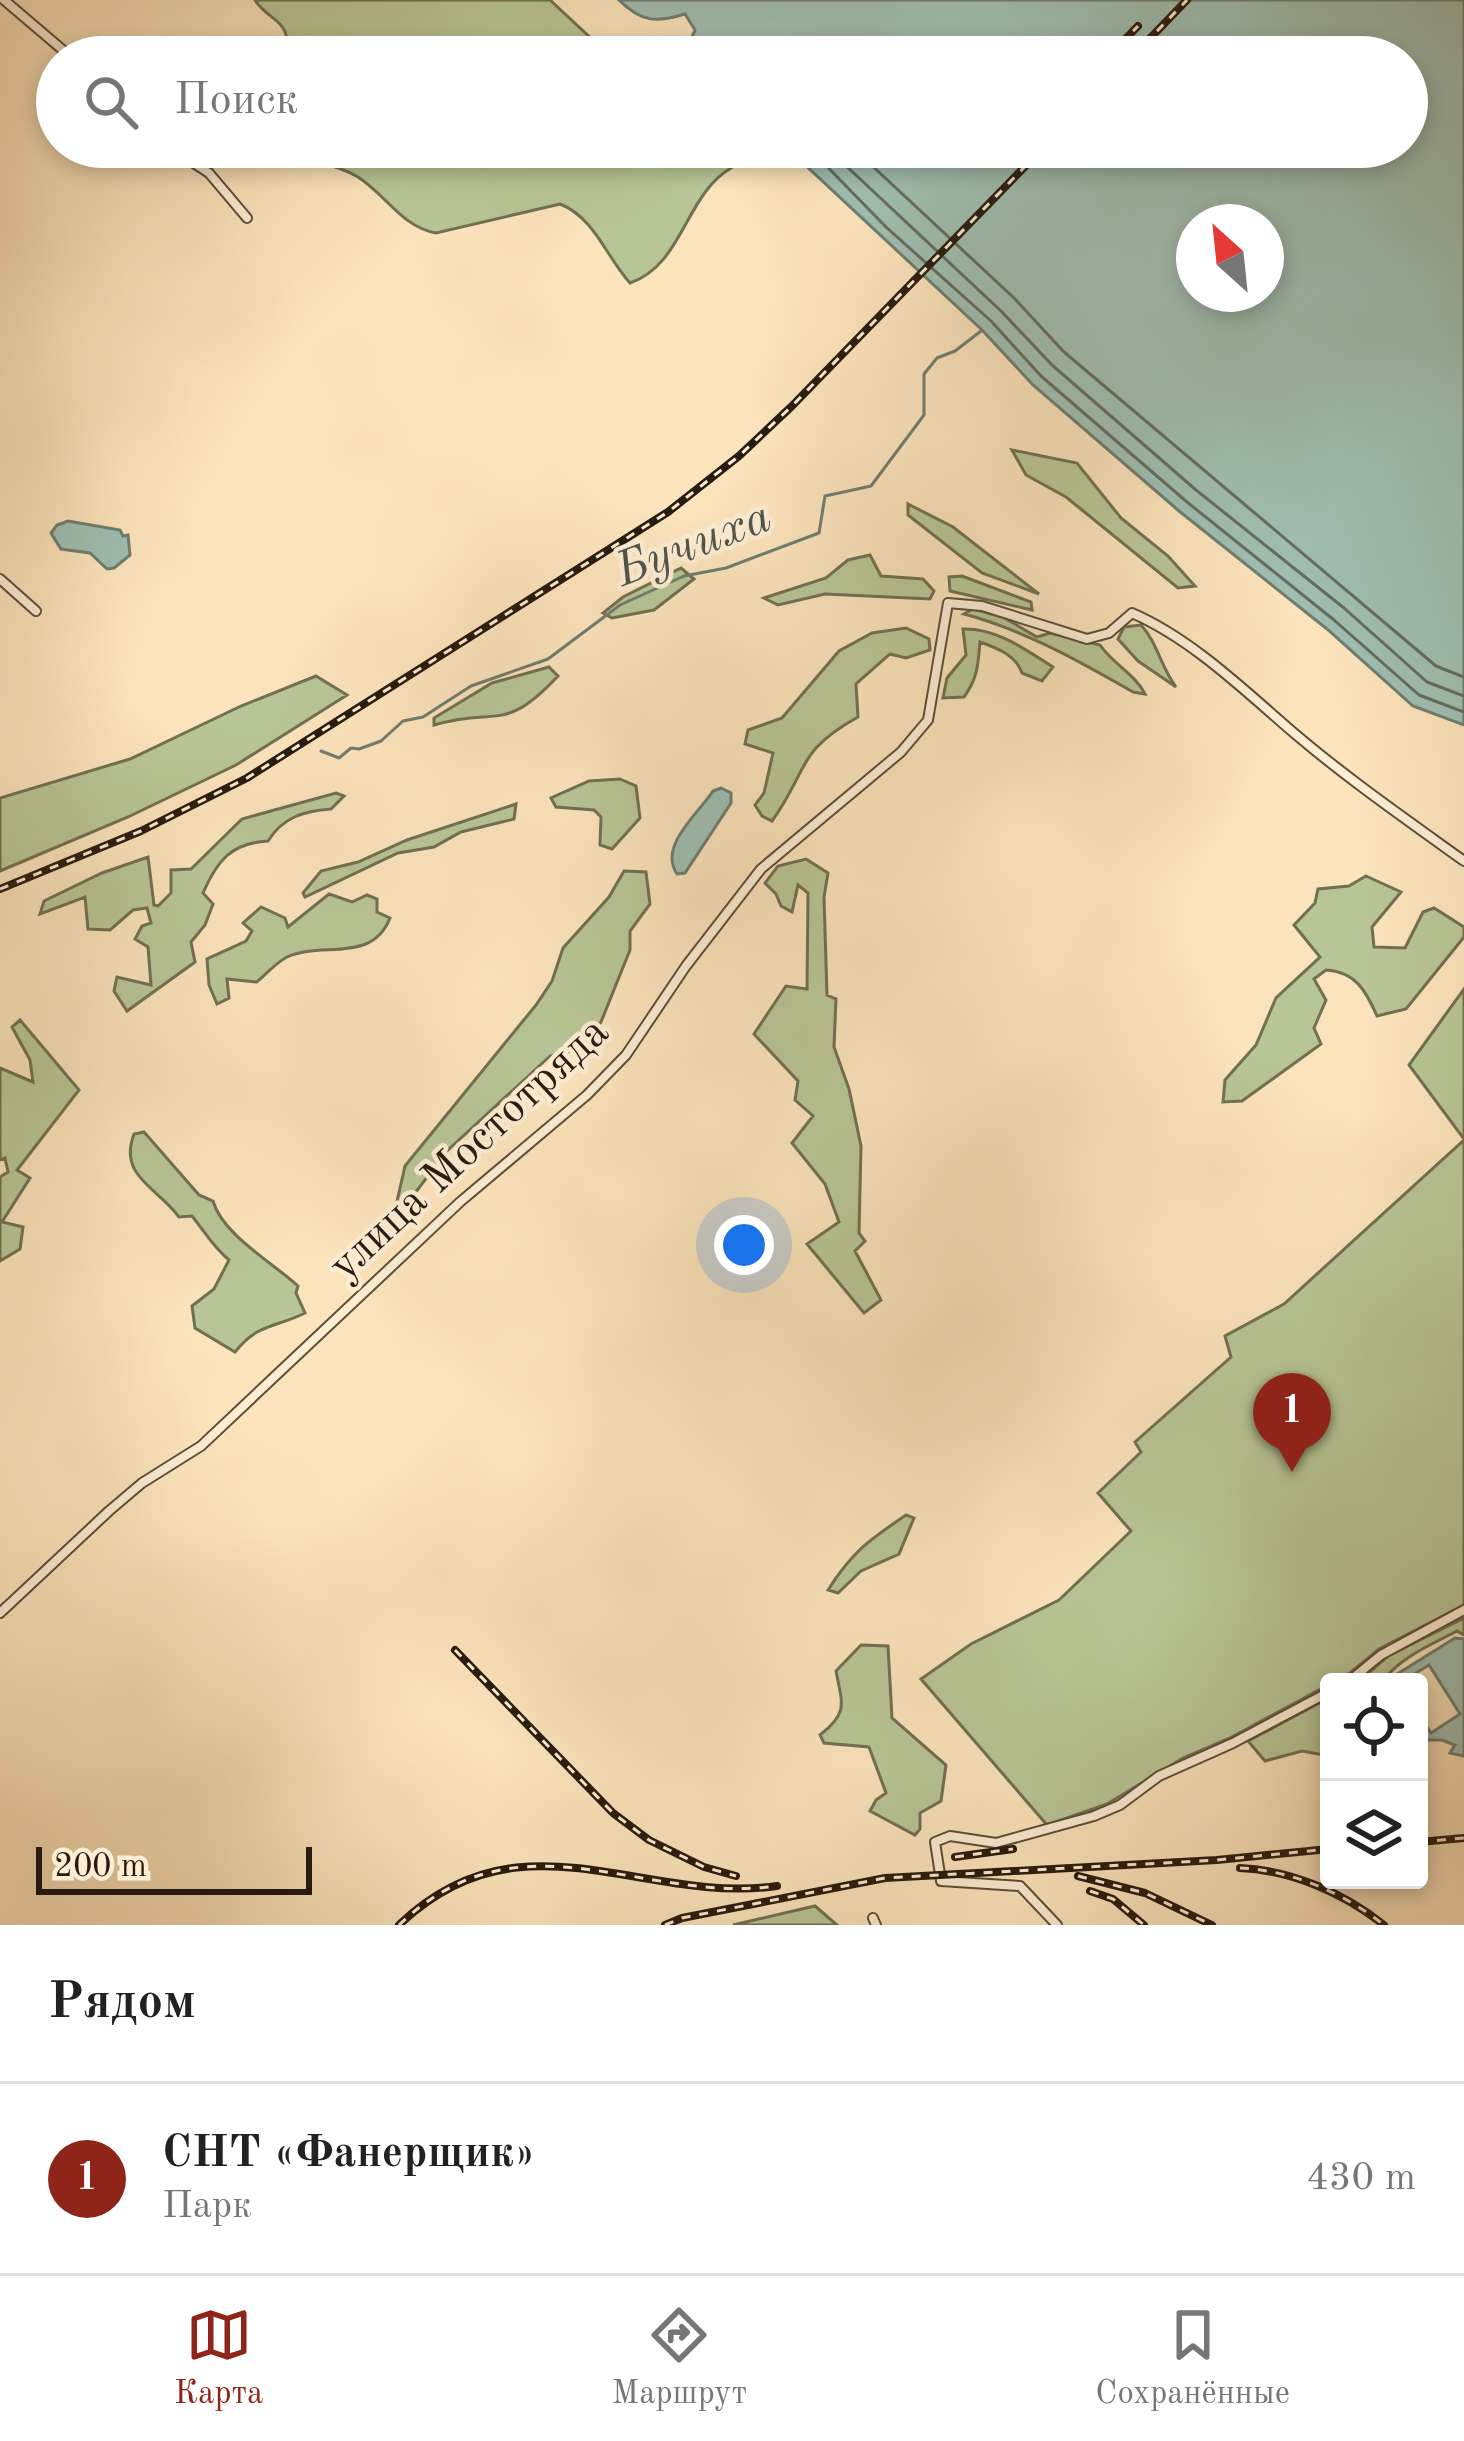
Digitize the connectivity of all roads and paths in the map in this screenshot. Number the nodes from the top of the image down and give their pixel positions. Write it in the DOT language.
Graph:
graph roads {
  1 [pos="4,0"];
  2 [pos="46,36"];
  3 [pos="201,168"];
  4 [pos="247,218"];
  5 [pos="0,579"];
  6 [pos="36,611"];
  7 [pos="1464,861"];
  8 [pos="1464,1610"];
  9 [pos="0,1613"];
  10 [pos="1359,1673"];
  11 [pos="1320,1697"];
  12 [pos="1057,1925"];
  1 -- 2 [label="street"];
  3 -- 4 [label="street"];
  5 -- 6 [label="street"];
  7 -- 9 [label="street, улица Мостотряда"];
  8 -- 10 [label="street"];
  11 -- 12 [label="street"];
}
